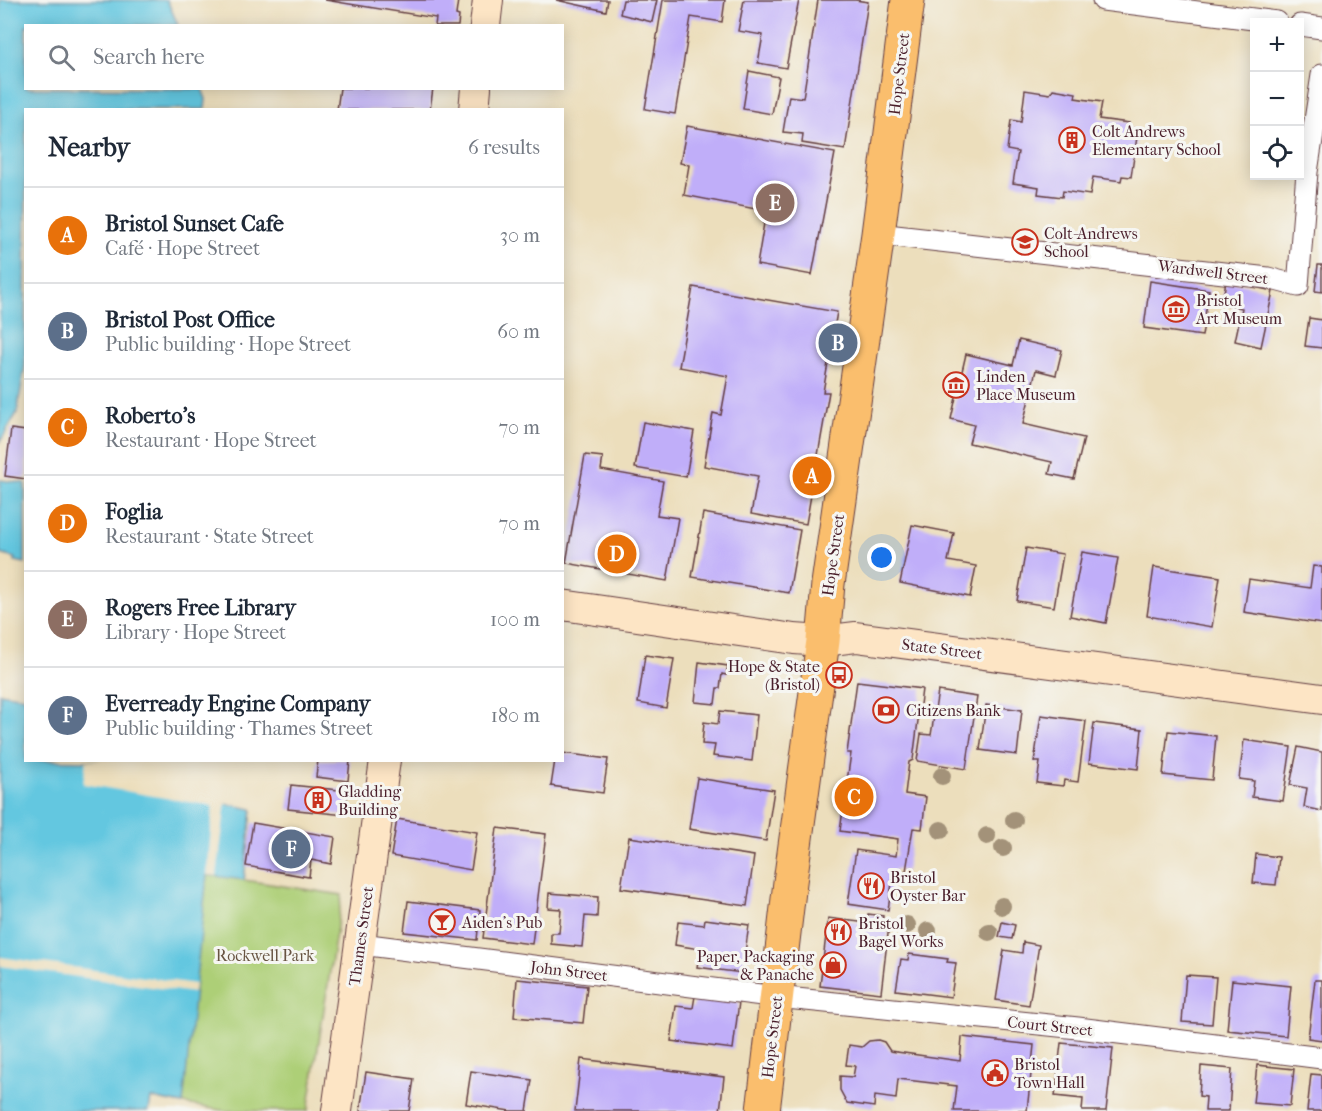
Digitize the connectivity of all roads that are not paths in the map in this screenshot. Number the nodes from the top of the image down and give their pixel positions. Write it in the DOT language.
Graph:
graph roads {
  1 [pos="488,0"];
  2 [pos="908,0"];
  3 [pos="1104,0"];
  4 [pos="1250,19"];
  5 [pos="485,24"];
  6 [pos="1304,26"];
  7 [pos="1322,28"];
  8 [pos="1322,75"];
  9 [pos="476,90"];
  10 [pos="474,108"];
  11 [pos="878,234"];
  12 [pos="564,605"];
  13 [pos="823,640"];
  14 [pos="1322,699"];
  15 [pos="385,762"];
  16 [pos="361,944"];
  17 [pos="777,997"];
  18 [pos="1322,1058"];
  19 [pos="338,1111"];
  20 [pos="763,1111"];
  1 -- 5 [label="street"];
  2 -- 11 [label="main road, Hope Street"];
  3 -- 4 [label="street"];
  6 -- 7 [label="street"];
  8 -- 11 [label="street, Wardwell Street"];
  9 -- 10 [label="street"];
  11 -- 13 [label="main road, Hope Street"];
  12 -- 13 [label="street, State Street"];
  13 -- 14 [label="street, State Street"];
  13 -- 17 [label="main road, Hope Street"];
  15 -- 16 [label="street, Thames Street"];
  16 -- 17 [label="street, John Street"];
  16 -- 19 [label="street, Thames Street"];
  17 -- 18 [label="street, Court Street"];
  17 -- 20 [label="main road, Hope Street"];
}
